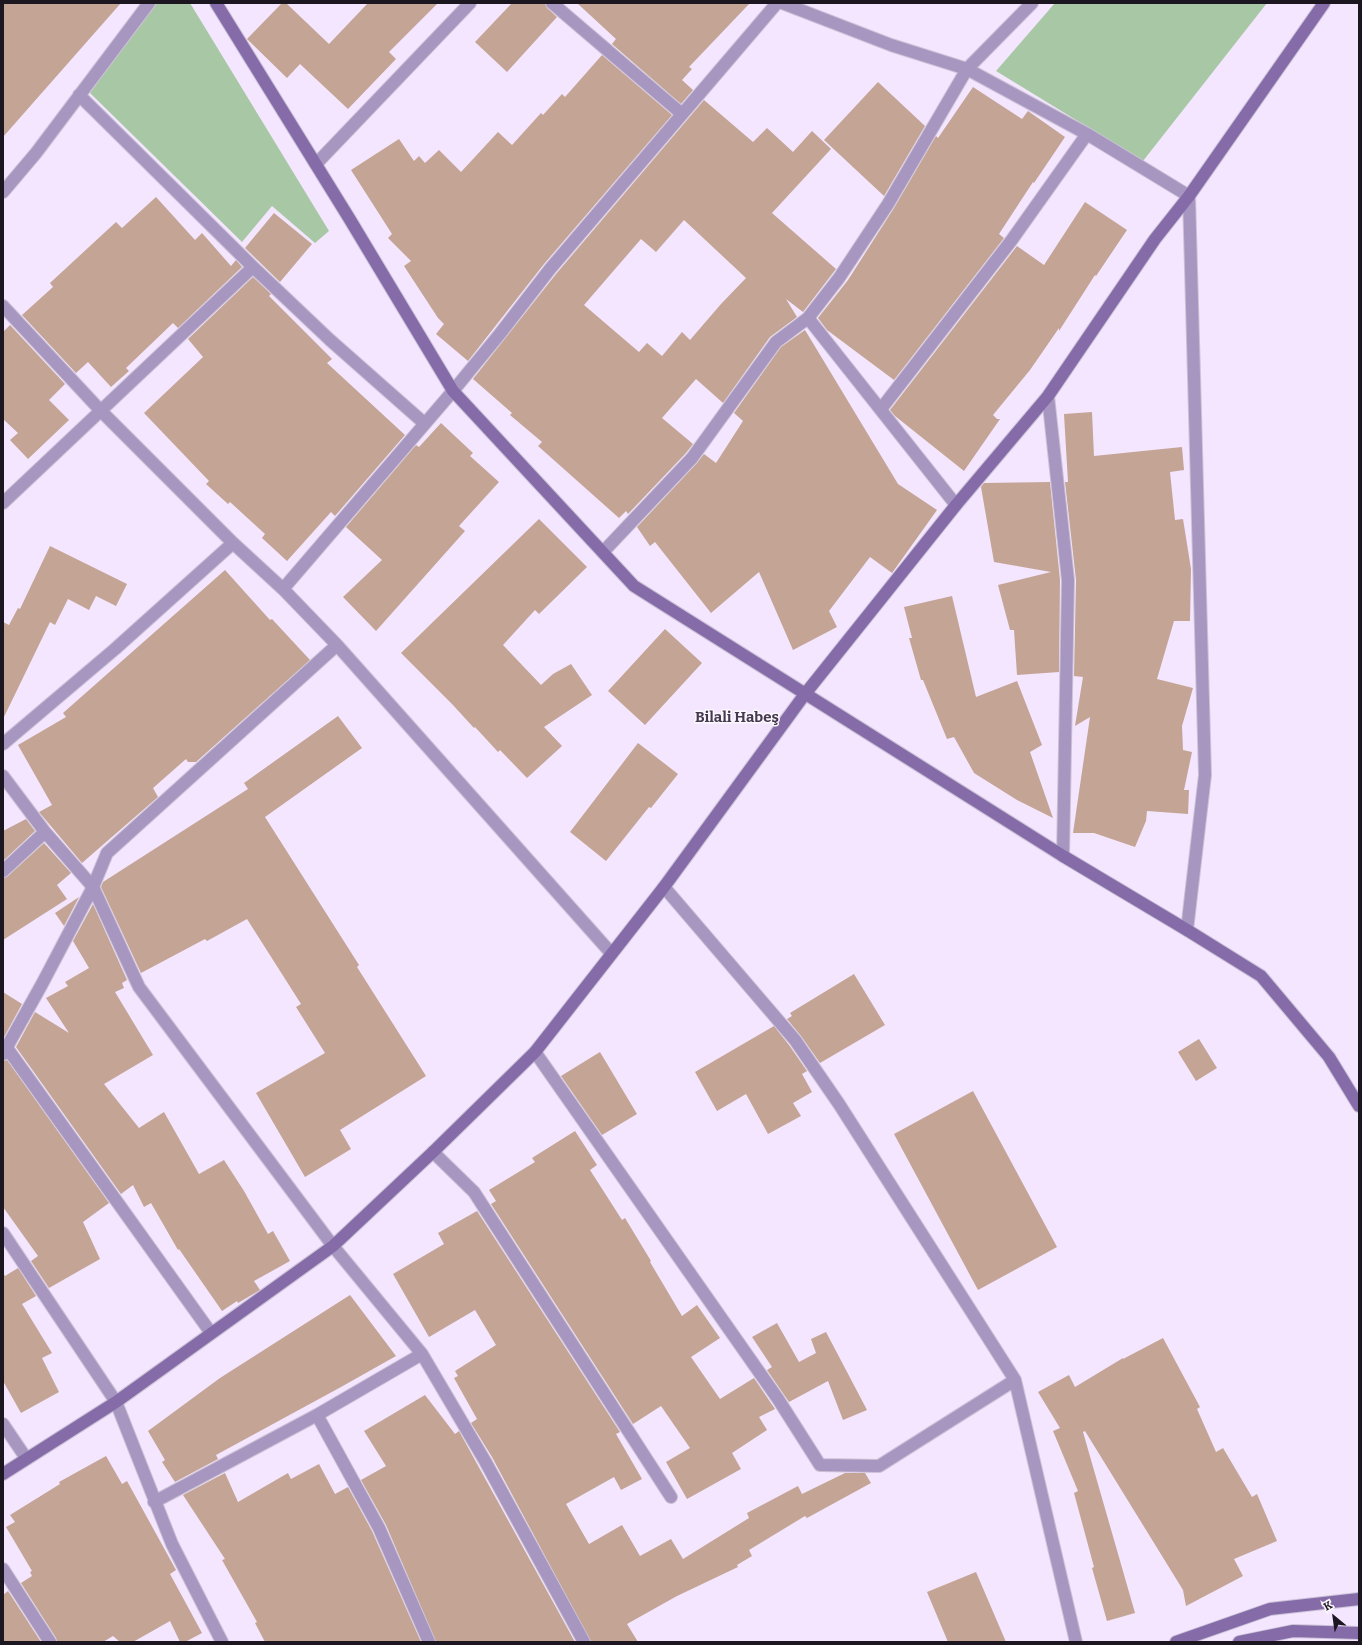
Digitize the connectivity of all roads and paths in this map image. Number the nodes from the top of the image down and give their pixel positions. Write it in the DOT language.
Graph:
graph roads {
  1 [pos="149,3"];
  2 [pos="216,3"];
  3 [pos="470,3"];
  4 [pos="552,3"];
  5 [pos="777,3"];
  6 [pos="782,3"];
  7 [pos="1032,3"];
  8 [pos="1324,3"];
  9 [pos="967,69"];
  10 [pos="79,95"];
  11 [pos="682,114"];
  12 [pos="1087,134"];
  13 [pos="316,164"];
  14 [pos="3,192"];
  15 [pos="1189,196"];
  16 [pos="253,267"];
  17 [pos="3,306"];
  18 [pos="808,318"];
  19 [pos="453,391"];
  20 [pos="1048,396"];
  21 [pos="881,409"];
  22 [pos="101,411"];
  23 [pos="424,423"];
  24 [pos="3,503"];
  25 [pos="956,505"];
  26 [pos="233,543"];
  27 [pos="603,552"];
  28 [pos="283,589"];
  29 [pos="337,645"];
  30 [pos="805,694"];
  31 [pos="3,744"];
  32 [pos="3,776"];
  33 [pos="45,832"];
  34 [pos="1063,856"];
  35 [pos="3,871"];
  36 [pos="93,887"];
  37 [pos="664,887"];
  38 [pos="1187,930"];
  39 [pos="611,953"];
  40 [pos="5,1051"];
  41 [pos="535,1052"];
  42 [pos="1359,1106"];
  43 [pos="433,1152"];
  44 [pos="3,1233"];
  45 [pos="333,1246"];
  46 [pos="211,1333"];
  47 [pos="422,1354"];
  48 [pos="1015,1380"];
  49 [pos="116,1402"];
  50 [pos="317,1415"];
  51 [pos="3,1424"];
  52 [pos="26,1458"];
  53 [pos="3,1474"];
  54 [pos="671,1497"];
  55 [pos="154,1502"];
  56 [pos="3,1569"];
  57 [pos="1359,1599"];
  58 [pos="1359,1633"];
  59 [pos="50,1642"];
  60 [pos="222,1642"];
  61 [pos="429,1642"];
  62 [pos="584,1642"];
  63 [pos="1076,1642"];
  64 [pos="1176,1642"];
  65 [pos="1239,1642"];
  1 -- 10 [label="street"];
  2 -- 13 [label="street"];
  3 -- 13 [label="street"];
  4 -- 11 [label="street"];
  5 -- 11 [label="street"];
  6 -- 9 [label="street"];
  7 -- 9 [label="street"];
  8 -- 15 [label="street"];
  9 -- 12 [label="street"];
  9 -- 18 [label="street"];
  10 -- 14 [label="street"];
  10 -- 16 [label="street"];
  11 -- 19 [label="street"];
  12 -- 15 [label="street"];
  12 -- 21 [label="street"];
  13 -- 19 [label="street"];
  15 -- 20 [label="street"];
  15 -- 38 [label="street"];
  16 -- 22 [label="street"];
  16 -- 23 [label="street"];
  17 -- 22 [label="street"];
  18 -- 21 [label="street"];
  18 -- 27 [label="street"];
  19 -- 23 [label="street"];
  19 -- 27 [label="street"];
  20 -- 25 [label="street"];
  20 -- 34 [label="street"];
  21 -- 25 [label="street"];
  22 -- 24 [label="street"];
  22 -- 26 [label="street"];
  23 -- 28 [label="street"];
  25 -- 30 [label="street"];
  26 -- 28 [label="street"];
  26 -- 31 [label="street"];
  27 -- 30 [label="street"];
  28 -- 29 [label="street"];
  29 -- 36 [label="street"];
  29 -- 39 [label="street"];
  30 -- 34 [label="street"];
  30 -- 37 [label="street"];
  32 -- 33 [label="street"];
  33 -- 35 [label="street"];
  33 -- 36 [label="street"];
  34 -- 38 [label="street"];
  36 -- 40 [label="street"];
  36 -- 45 [label="street"];
  37 -- 39 [label="street"];
  37 -- 48 [label="street"];
  38 -- 42 [label="street"];
  39 -- 41 [label="street"];
  40 -- 46 [label="street"];
  41 -- 43 [label="street"];
  41 -- 48 [label="street"];
  43 -- 45 [label="street"];
  43 -- 54 [label="street"];
  44 -- 49 [label="street"];
  45 -- 46 [label="street"];
  45 -- 47 [label="street"];
  46 -- 49 [label="street"];
  47 -- 50 [label="street"];
  47 -- 62 [label="street"];
  48 -- 63 [label="street"];
  49 -- 52 [label="street"];
  49 -- 55 [label="street"];
  50 -- 55 [label="street"];
  50 -- 61 [label="street"];
  51 -- 52 [label="street"];
  52 -- 53 [label="street"];
  55 -- 60 [label="street"];
  56 -- 59 [label="street"];
  57 -- 64 [label="street"];
  58 -- 65 [label="street"];
}
